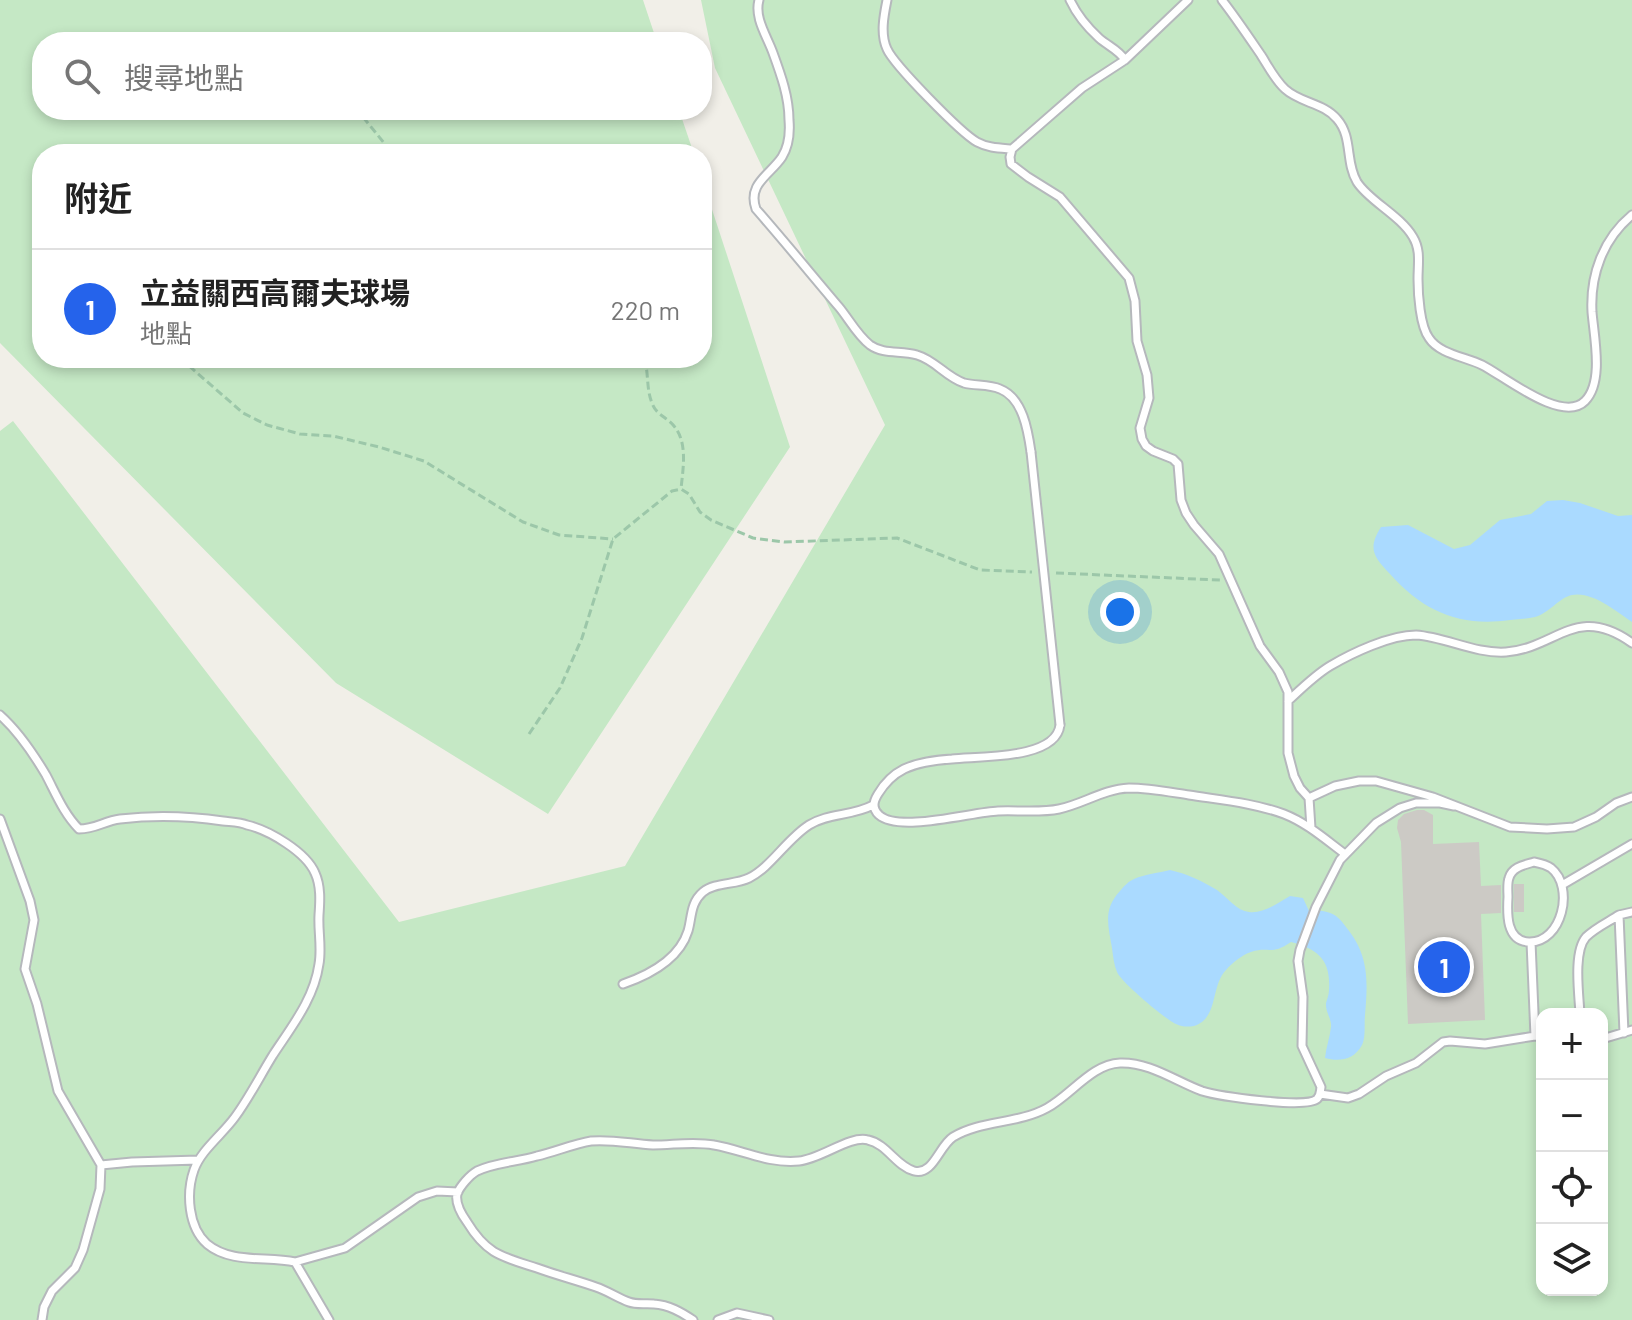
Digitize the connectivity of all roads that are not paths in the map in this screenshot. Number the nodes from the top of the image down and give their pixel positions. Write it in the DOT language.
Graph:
graph roads {
  1 [pos="759,0"];
  2 [pos="887,0"];
  3 [pos="1070,0"];
  4 [pos="1188,0"];
  5 [pos="1222,0"];
  6 [pos="1125,60"];
  7 [pos="1012,149"];
  8 [pos="1632,215"];
  9 [pos="1632,643"];
  10 [pos="1288,701"];
  11 [pos="0,715"];
  12 [pos="1632,797"];
  13 [pos="1309,798"];
  14 [pos="873,805"];
  15 [pos="1454,806"];
  16 [pos="0,819"];
  17 [pos="1311,828"];
  18 [pos="1632,844"];
  19 [pos="1345,854"];
  20 [pos="1562,885"];
  21 [pos="1632,912"];
  22 [pos="1619,915"];
  23 [pos="1531,942"];
  24 [pos="623,984"];
  25 [pos="1580,1008"];
  26 [pos="1536,1010"];
  27 [pos="1628,1031"];
  28 [pos="1536,1037"];
  29 [pos="1608,1037"];
  30 [pos="1320,1094"];
  31 [pos="198,1160"];
  32 [pos="101,1165"];
  33 [pos="458,1192"];
  34 [pos="295,1262"];
  35 [pos="42,1320"];
  36 [pos="329,1320"];
  37 [pos="693,1320"];
  38 [pos="718,1320"];
  39 [pos="769,1320"];
  1 -- 14 [label="lane, bridge"];
  2 -- 7 [label="lane"];
  3 -- 6 [label="lane"];
  4 -- 6 [label="lane"];
  5 -- 8 [label="lane"];
  6 -- 7 [label="lane"];
  7 -- 10 [label="lane"];
  9 -- 10 [label="lane"];
  10 -- 13 [label="lane"];
  11 -- 31 [label="lane"];
  12 -- 15 [label="lane"];
  13 -- 15 [label="lane"];
  13 -- 17 [label="lane"];
  14 -- 17 [label="lane"];
  14 -- 24 [label="lane"];
  15 -- 19 [label="lane"];
  16 -- 32 [label="lane"];
  17 -- 19 [label="lane"];
  18 -- 20 [label="lane"];
  19 -- 30 [label="lane"];
  20 -- 23 [label="lane"];
  20 -- 23 [label="lane"];
  21 -- 22 [label="lane"];
  22 -- 25 [label="lane"];
  22 -- 27 [label="lane"];
  23 -- 26 [label="lane"];
  27 -- 29 [label="lane"];
  28 -- 30 [label="lane"];
  30 -- 33 [label="lane"];
  31 -- 32 [label="lane"];
  31 -- 34 [label="lane"];
  32 -- 35 [label="lane"];
  33 -- 34 [label="lane"];
  33 -- 37 [label="lane"];
  34 -- 36 [label="lane"];
  38 -- 39 [label="lane"];
}
